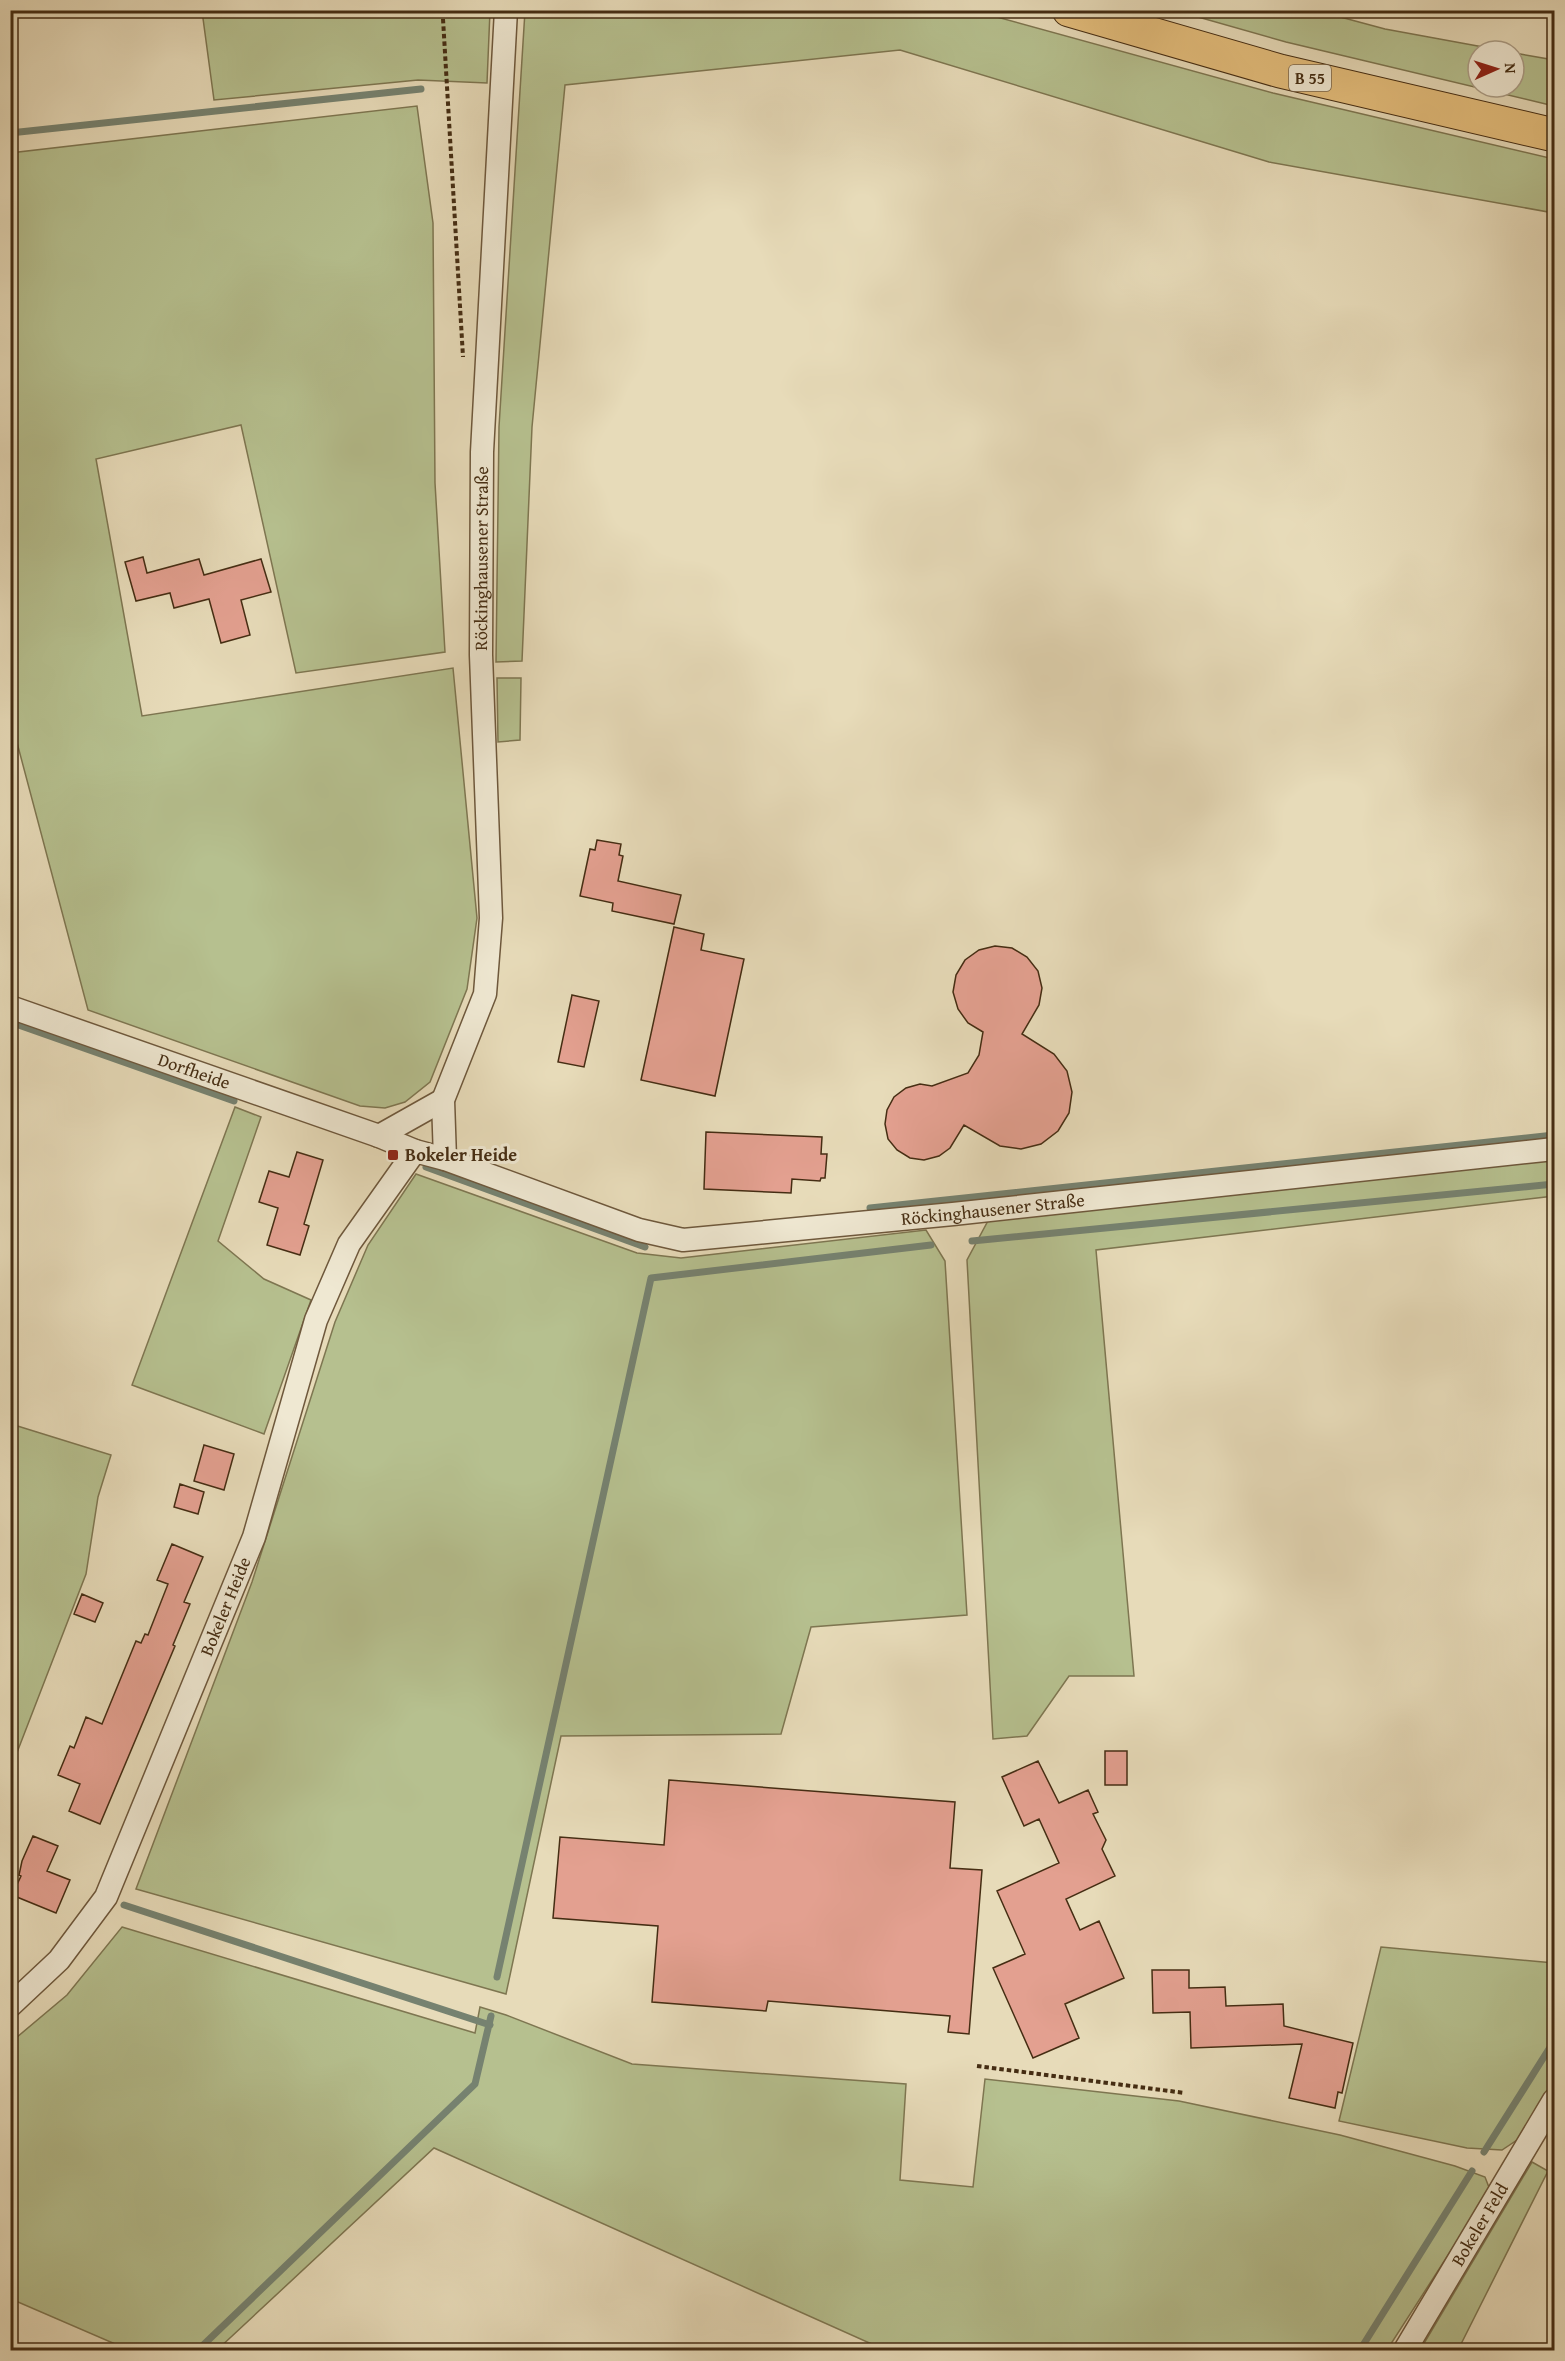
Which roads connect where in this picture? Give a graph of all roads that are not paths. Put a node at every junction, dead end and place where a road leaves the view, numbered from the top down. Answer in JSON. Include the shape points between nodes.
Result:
{"nodes":[{"id":1,"x":506,"y":10,"type":"edge"},
{"id":2,"x":1069,"y":10,"type":"edge"},
{"id":3,"x":1554,"y":135,"type":"edge"},
{"id":4,"x":10,"y":1007,"type":"edge"},
{"id":5,"x":443,"y":1100,"type":"junction"},
{"id":6,"x":379,"y":1136,"type":"junction"},
{"id":7,"x":1554,"y":1149,"type":"edge"},
{"id":8,"x":415,"y":1151,"type":"junction"},
{"id":9,"x":445,"y":1159,"type":"junction"},
{"id":10,"x":10,"y":2006,"type":"edge"},
{"id":11,"x":1554,"y":2100,"type":"edge"},
{"id":12,"x":1405,"y":2350,"type":"edge"}],
"edges":[{"from":1,"to":5,"type":"street","name":"Röckinghausener Straße","via":[[483,453],[481,655],[491,918],[485,994]]},
{"from":2,"to":3,"type":"main road","number":"B 55","via":[[1280,71]]},
{"from":4,"to":6,"type":"street","name":"Dorfheide"},
{"from":5,"to":6,"type":"street"},
{"from":5,"to":9,"type":"street","name":"Röckinghausener Straße"},
{"from":6,"to":8,"type":"street","name":"Röckinghausener Straße"},
{"from":7,"to":9,"type":"street","name":"Röckinghausener Straße","via":[[683,1240],[639,1230]]},
{"from":8,"to":9,"type":"street","name":"Röckinghausener Straße"},
{"from":8,"to":10,"type":"street","name":"Bokeler Heide","via":[[349,1244],[316,1320],[254,1537],[106,1897],[59,1960]]},
{"from":11,"to":12,"type":"street","name":"Bokeler Feld"}]}
